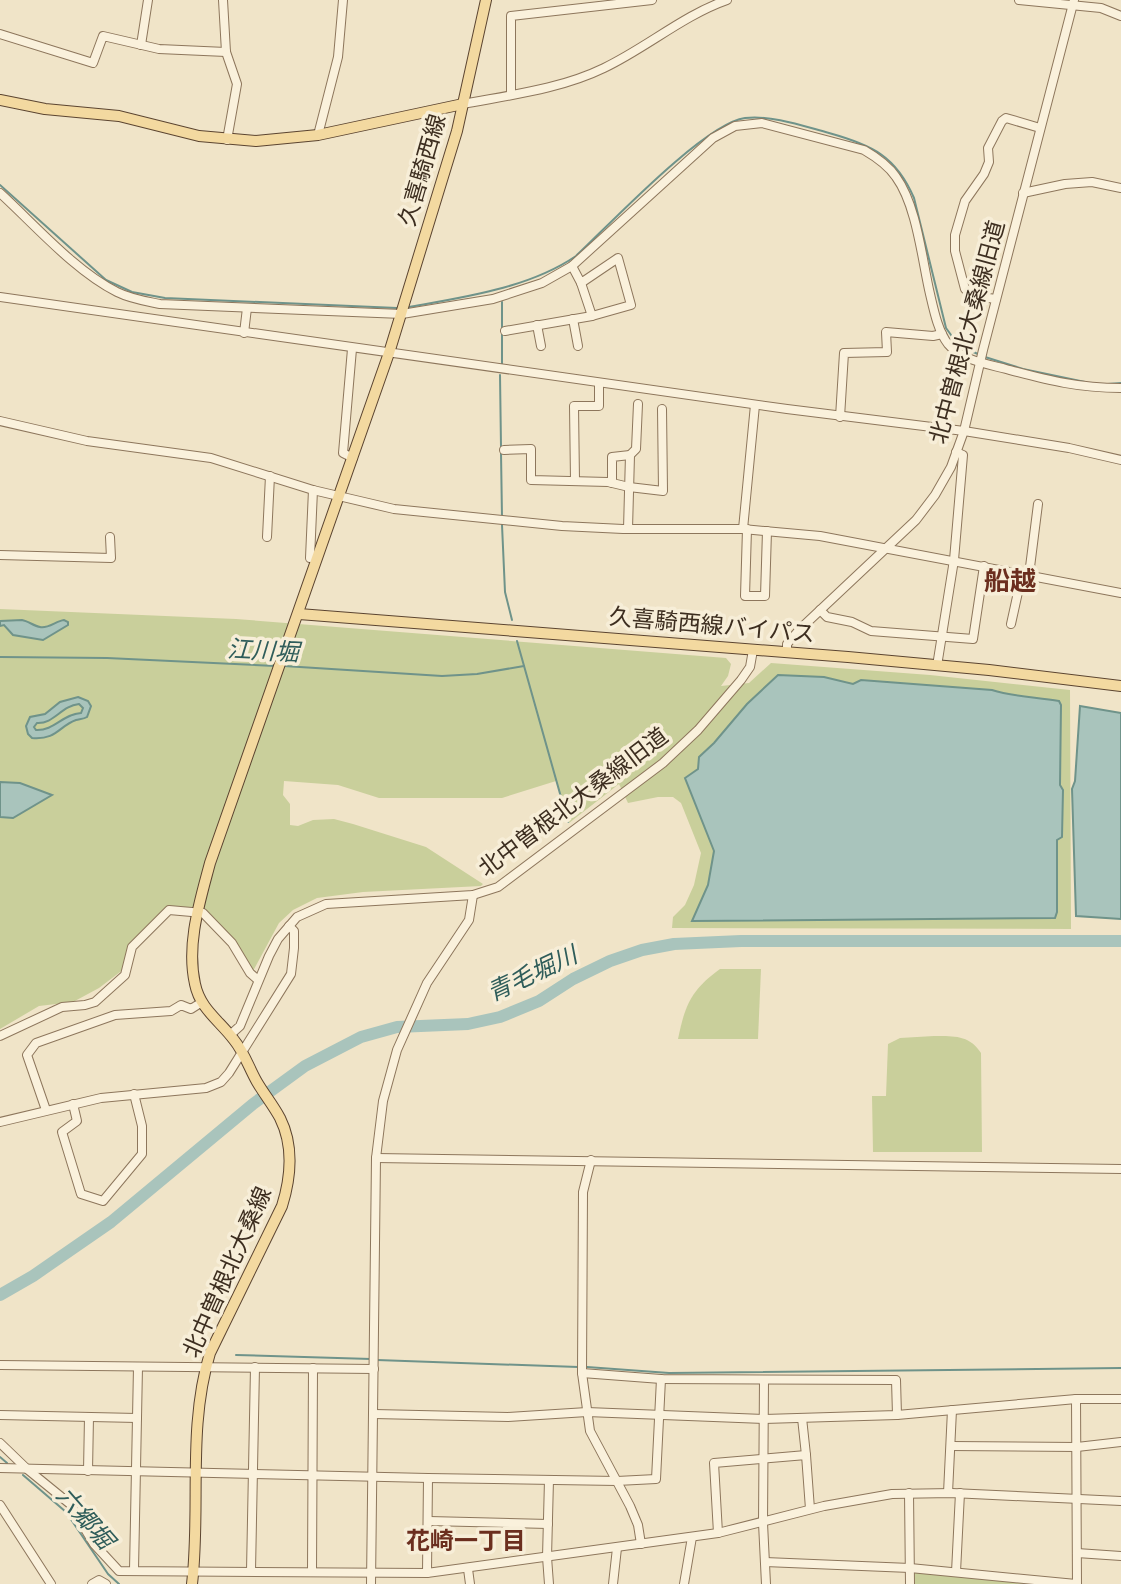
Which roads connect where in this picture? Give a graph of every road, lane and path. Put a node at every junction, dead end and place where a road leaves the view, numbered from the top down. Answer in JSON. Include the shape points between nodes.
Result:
{"nodes":[{"id":1,"x":148,"y":0,"type":"edge"},
{"id":2,"x":223,"y":0,"type":"edge"},
{"id":3,"x":343,"y":0,"type":"edge"},
{"id":4,"x":486,"y":0,"type":"edge"},
{"id":5,"x":652,"y":0,"type":"edge"},
{"id":6,"x":727,"y":0,"type":"edge"},
{"id":7,"x":1019,"y":0,"type":"edge"},
{"id":8,"x":1074,"y":2,"type":"edge"},
{"id":9,"x":1121,"y":16,"type":"edge"},
{"id":10,"x":0,"y":34,"type":"edge"},
{"id":11,"x":141,"y":45,"type":"junction"},
{"id":12,"x":226,"y":52,"type":"junction"},
{"id":13,"x":512,"y":94,"type":"junction"},
{"id":14,"x":0,"y":100,"type":"edge"},
{"id":15,"x":463,"y":104,"type":"junction"},
{"id":16,"x":1040,"y":128,"type":"junction"},
{"id":17,"x":318,"y":135,"type":"junction"},
{"id":18,"x":227,"y":140,"type":"junction"},
{"id":19,"x":1121,"y":188,"type":"edge"},
{"id":20,"x":0,"y":193,"type":"edge"},
{"id":21,"x":1023,"y":193,"type":"junction"},
{"id":22,"x":572,"y":266,"type":"junction"},
{"id":23,"x":581,"y":283,"type":"junction"},
{"id":24,"x":0,"y":297,"type":"edge"},
{"id":25,"x":996,"y":299,"type":"junction"},
{"id":26,"x":247,"y":308,"type":"junction"},
{"id":27,"x":403,"y":308,"type":"junction"},
{"id":28,"x":592,"y":316,"type":"junction"},
{"id":29,"x":573,"y":319,"type":"junction"},
{"id":30,"x":537,"y":325,"type":"junction"},
{"id":31,"x":505,"y":331,"type":"dead end"},
{"id":32,"x":244,"y":333,"type":"junction"},
{"id":33,"x":942,"y":334,"type":"junction"},
{"id":34,"x":541,"y":346,"type":"dead end"},
{"id":35,"x":578,"y":346,"type":"dead end"},
{"id":36,"x":352,"y":349,"type":"junction"},
{"id":37,"x":389,"y":353,"type":"junction"},
{"id":38,"x":980,"y":362,"type":"junction"},
{"id":39,"x":599,"y":383,"type":"junction"},
{"id":40,"x":1121,"y":388,"type":"edge"},
{"id":41,"x":638,"y":404,"type":"dead end"},
{"id":42,"x":755,"y":405,"type":"junction"},
{"id":43,"x":662,"y":409,"type":"dead end"},
{"id":44,"x":840,"y":417,"type":"junction"},
{"id":45,"x":0,"y":421,"type":"edge"},
{"id":46,"x":964,"y":431,"type":"junction"},
{"id":47,"x":504,"y":450,"type":"dead end"},
{"id":48,"x":956,"y":452,"type":"junction"},
{"id":49,"x":629,"y":455,"type":"junction"},
{"id":50,"x":353,"y":458,"type":"junction"},
{"id":51,"x":1121,"y":460,"type":"edge"},
{"id":52,"x":270,"y":476,"type":"junction"},
{"id":53,"x":575,"y":481,"type":"junction"},
{"id":54,"x":612,"y":483,"type":"junction"},
{"id":55,"x":629,"y":487,"type":"junction"},
{"id":56,"x":313,"y":490,"type":"junction"},
{"id":57,"x":340,"y":496,"type":"junction"},
{"id":58,"x":1038,"y":504,"type":"dead end"},
{"id":59,"x":628,"y":528,"type":"junction"},
{"id":60,"x":745,"y":529,"type":"junction"},
{"id":61,"x":767,"y":531,"type":"junction"},
{"id":62,"x":110,"y":537,"type":"dead end"},
{"id":63,"x":267,"y":537,"type":"dead end"},
{"id":64,"x":888,"y":547,"type":"junction"},
{"id":65,"x":0,"y":555,"type":"edge"},
{"id":66,"x":310,"y":558,"type":"dead end"},
{"id":67,"x":954,"y":560,"type":"junction"},
{"id":68,"x":984,"y":566,"type":"junction"},
{"id":69,"x":1026,"y":574,"type":"junction"},
{"id":70,"x":1121,"y":593,"type":"edge"},
{"id":71,"x":820,"y":610,"type":"junction"},
{"id":72,"x":299,"y":614,"type":"junction"},
{"id":73,"x":1011,"y":624,"type":"dead end"},
{"id":74,"x":942,"y":638,"type":"junction"},
{"id":75,"x":753,"y":650,"type":"junction"},
{"id":76,"x":787,"y":653,"type":"junction"},
{"id":77,"x":937,"y":666,"type":"junction"},
{"id":78,"x":1121,"y":687,"type":"edge"},
{"id":79,"x":473,"y":895,"type":"junction"},
{"id":80,"x":198,"y":911,"type":"junction"},
{"id":81,"x":289,"y":926,"type":"junction"},
{"id":82,"x":258,"y":980,"type":"junction"},
{"id":83,"x":202,"y":1002,"type":"junction"},
{"id":84,"x":230,"y":1035,"type":"junction"},
{"id":85,"x":0,"y":1036,"type":"edge"},
{"id":86,"x":241,"y":1050,"type":"junction"},
{"id":87,"x":134,"y":1094,"type":"junction"},
{"id":88,"x":73,"y":1104,"type":"junction"},
{"id":89,"x":46,"y":1110,"type":"junction"},
{"id":90,"x":0,"y":1122,"type":"edge"},
{"id":91,"x":376,"y":1158,"type":"junction"},
{"id":92,"x":591,"y":1160,"type":"junction"},
{"id":93,"x":1121,"y":1169,"type":"edge"},
{"id":94,"x":0,"y":1365,"type":"edge"},
{"id":95,"x":206,"y":1366,"type":"junction"},
{"id":96,"x":138,"y":1367,"type":"junction"},
{"id":97,"x":255,"y":1367,"type":"junction"},
{"id":98,"x":313,"y":1368,"type":"junction"},
{"id":99,"x":374,"y":1369,"type":"junction"},
{"id":100,"x":582,"y":1373,"type":"junction"},
{"id":101,"x":661,"y":1379,"type":"junction"},
{"id":102,"x":764,"y":1380,"type":"junction"},
{"id":103,"x":1076,"y":1399,"type":"junction"},
{"id":104,"x":1121,"y":1399,"type":"edge"},
{"id":105,"x":952,"y":1410,"type":"junction"},
{"id":106,"x":587,"y":1412,"type":"junction"},
{"id":107,"x":374,"y":1414,"type":"junction"},
{"id":108,"x":658,"y":1414,"type":"junction"},
{"id":109,"x":0,"y":1415,"type":"edge"},
{"id":110,"x":897,"y":1415,"type":"junction"},
{"id":111,"x":89,"y":1417,"type":"junction"},
{"id":112,"x":136,"y":1418,"type":"junction"},
{"id":113,"x":802,"y":1418,"type":"junction"},
{"id":114,"x":764,"y":1419,"type":"junction"},
{"id":115,"x":1121,"y":1442,"type":"edge"},
{"id":116,"x":0,"y":1443,"type":"edge"},
{"id":117,"x":951,"y":1446,"type":"junction"},
{"id":118,"x":1077,"y":1447,"type":"junction"},
{"id":119,"x":806,"y":1455,"type":"junction"},
{"id":120,"x":764,"y":1458,"type":"junction"},
{"id":121,"x":0,"y":1468,"type":"edge"},
{"id":122,"x":27,"y":1469,"type":"junction"},
{"id":123,"x":88,"y":1471,"type":"junction"},
{"id":124,"x":136,"y":1471,"type":"junction"},
{"id":125,"x":196,"y":1473,"type":"junction"},
{"id":126,"x":253,"y":1474,"type":"junction"},
{"id":127,"x":314,"y":1476,"type":"junction"},
{"id":128,"x":373,"y":1477,"type":"junction"},
{"id":129,"x":428,"y":1478,"type":"junction"},
{"id":130,"x":549,"y":1480,"type":"junction"},
{"id":131,"x":617,"y":1481,"type":"junction"},
{"id":132,"x":909,"y":1493,"type":"junction"},
{"id":133,"x":948,"y":1493,"type":"junction"},
{"id":134,"x":960,"y":1493,"type":"junction"},
{"id":135,"x":1077,"y":1499,"type":"junction"},
{"id":136,"x":1121,"y":1501,"type":"edge"},
{"id":137,"x":0,"y":1505,"type":"edge"},
{"id":138,"x":810,"y":1509,"type":"junction"},
{"id":139,"x":429,"y":1521,"type":"junction"},
{"id":140,"x":763,"y":1523,"type":"junction"},
{"id":141,"x":548,"y":1524,"type":"junction"},
{"id":142,"x":718,"y":1534,"type":"junction"},
{"id":143,"x":692,"y":1537,"type":"junction"},
{"id":144,"x":641,"y":1544,"type":"junction"},
{"id":145,"x":617,"y":1548,"type":"junction"},
{"id":146,"x":1077,"y":1553,"type":"junction"},
{"id":147,"x":1121,"y":1556,"type":"edge"},
{"id":148,"x":547,"y":1557,"type":"junction"},
{"id":149,"x":765,"y":1562,"type":"junction"},
{"id":150,"x":910,"y":1568,"type":"junction"},
{"id":151,"x":468,"y":1569,"type":"junction"},
{"id":152,"x":134,"y":1570,"type":"junction"},
{"id":153,"x":194,"y":1571,"type":"junction"},
{"id":154,"x":251,"y":1571,"type":"junction"},
{"id":155,"x":312,"y":1572,"type":"junction"},
{"id":156,"x":956,"y":1572,"type":"junction"},
{"id":157,"x":371,"y":1573,"type":"junction"},
{"id":158,"x":428,"y":1573,"type":"junction"},
{"id":159,"x":413,"y":1574,"type":"junction"},
{"id":160,"x":51,"y":1584,"type":"edge"},
{"id":161,"x":192,"y":1584,"type":"edge"},
{"id":162,"x":372,"y":1584,"type":"edge"},
{"id":163,"x":413,"y":1584,"type":"edge"},
{"id":164,"x":470,"y":1584,"type":"edge"},
{"id":165,"x":549,"y":1584,"type":"edge"},
{"id":166,"x":613,"y":1584,"type":"edge"},
{"id":167,"x":684,"y":1584,"type":"edge"},
{"id":168,"x":766,"y":1584,"type":"edge"},
{"id":169,"x":910,"y":1584,"type":"edge"},
{"id":170,"x":1076,"y":1584,"type":"edge"}],
"edges":[{"from":1,"to":11,"type":"street"},
{"from":2,"to":12,"type":"street"},
{"from":3,"to":17,"type":"street","via":[[338,57]]},
{"from":4,"to":15,"type":"main road"},
{"from":5,"to":13,"type":"street","via":[[511,16]]},
{"from":6,"to":13,"type":"street","via":[[601,70]]},
{"from":7,"to":8,"type":"street"},
{"from":8,"to":9,"type":"street"},
{"from":8,"to":16,"type":"street","name":"北中曽根北大桑線旧道"},
{"from":10,"to":11,"type":"street","via":[[93,63],[103,36]]},
{"from":11,"to":12,"type":"street"},
{"from":12,"to":18,"type":"street","via":[[237,84]]},
{"from":13,"to":15,"type":"street"},
{"from":14,"to":18,"type":"main road","name":"久喜騎西線","via":[[119,116]]},
{"from":15,"to":17,"type":"main road","name":"久喜騎西線"},
{"from":15,"to":27,"type":"main road","name":"久喜騎西線"},
{"from":16,"to":21,"type":"street","name":"北中曽根北大桑線旧道"},
{"from":16,"to":25,"type":"street","via":[[1006,118],[1002,121],[988,148],[989,162],[965,201],[955,234],[954,251],[965,289],[973,296]]},
{"from":17,"to":18,"type":"main road","name":"久喜騎西線"},
{"from":19,"to":21,"type":"street","via":[[1092,182]]},
{"from":20,"to":26,"type":"street","via":[[90,274],[117,292],[160,304]]},
{"from":21,"to":25,"type":"street","name":"北中曽根北大桑線旧道"},
{"from":22,"to":23,"type":"street"},
{"from":22,"to":27,"type":"street","via":[[542,283],[493,299]]},
{"from":22,"to":33,"type":"street","via":[[713,138],[734,126],[762,123],[864,150],[888,167],[904,190]]},
{"from":23,"to":28,"type":"street"},
{"from":23,"to":28,"type":"street","via":[[618,258],[631,305]]},
{"from":24,"to":32,"type":"street"},
{"from":25,"to":38,"type":"street","name":"北中曽根北大桑線旧道"},
{"from":26,"to":27,"type":"street"},
{"from":26,"to":32,"type":"street"},
{"from":27,"to":37,"type":"main road","name":"久喜騎西線"},
{"from":28,"to":29,"type":"street"},
{"from":29,"to":30,"type":"street"},
{"from":29,"to":35,"type":"street"},
{"from":30,"to":31,"type":"street"},
{"from":30,"to":34,"type":"street"},
{"from":32,"to":36,"type":"street"},
{"from":33,"to":38,"type":"street","via":[[950,347]]},
{"from":33,"to":44,"type":"street","via":[[886,332],[887,352],[844,354]]},
{"from":36,"to":37,"type":"street"},
{"from":36,"to":50,"type":"street","via":[[343,453]]},
{"from":37,"to":39,"type":"street"},
{"from":37,"to":50,"type":"main road","name":"久喜騎西線"},
{"from":38,"to":40,"type":"street","via":[[1052,382]]},
{"from":38,"to":46,"type":"street","name":"北中曽根北大桑線旧道"},
{"from":39,"to":42,"type":"street"},
{"from":39,"to":53,"type":"street","via":[[599,405],[574,406]]},
{"from":41,"to":49,"type":"street","via":[[636,449]]},
{"from":42,"to":44,"type":"street"},
{"from":42,"to":60,"type":"street"},
{"from":43,"to":55,"type":"street","via":[[663,491]]},
{"from":44,"to":46,"type":"street"},
{"from":45,"to":52,"type":"street","via":[[87,441],[197,455]]},
{"from":46,"to":48,"type":"street","name":"北中曽根北大桑線旧道"},
{"from":46,"to":51,"type":"street"},
{"from":47,"to":53,"type":"street","via":[[531,449],[531,480]]},
{"from":48,"to":64,"type":"street","name":"北中曽根北大桑線旧道","via":[[935,495]]},
{"from":48,"to":67,"type":"street","via":[[963,456]]},
{"from":49,"to":54,"type":"street","via":[[611,457]]},
{"from":49,"to":55,"type":"street"},
{"from":50,"to":57,"type":"main road","name":"久喜騎西線"},
{"from":52,"to":56,"type":"street"},
{"from":52,"to":63,"type":"street"},
{"from":53,"to":54,"type":"street"},
{"from":54,"to":55,"type":"street"},
{"from":55,"to":59,"type":"street"},
{"from":56,"to":57,"type":"street"},
{"from":56,"to":66,"type":"street"},
{"from":57,"to":59,"type":"street","via":[[442,516]]},
{"from":57,"to":72,"type":"main road","name":"久喜騎西線"},
{"from":58,"to":69,"type":"street"},
{"from":59,"to":60,"type":"street"},
{"from":60,"to":61,"type":"street"},
{"from":60,"to":61,"type":"street","via":[[745,596],[765,596]]},
{"from":61,"to":64,"type":"street"},
{"from":62,"to":65,"type":"street","via":[[111,558]]},
{"from":64,"to":67,"type":"street"},
{"from":64,"to":71,"type":"street","name":"北中曽根北大桑線旧道"},
{"from":67,"to":68,"type":"street"},
{"from":67,"to":74,"type":"street"},
{"from":68,"to":69,"type":"street"},
{"from":68,"to":74,"type":"street","via":[[973,639]]},
{"from":69,"to":70,"type":"street"},
{"from":69,"to":73,"type":"street"},
{"from":71,"to":74,"type":"street","via":[[827,617],[871,631]]},
{"from":71,"to":76,"type":"street","name":"北中曽根北大桑線旧道","via":[[792,637]]},
{"from":72,"to":75,"type":"main road","name":"久喜騎西線バイパス"},
{"from":72,"to":80,"type":"main road","name":"北中曽根北大桑線","via":[[210,863]]},
{"from":74,"to":77,"type":"street"},
{"from":75,"to":76,"type":"main road","name":"久喜騎西線バイパス"},
{"from":75,"to":79,"type":"street","name":"北中曽根北大桑線旧道","via":[[750,667],[741,680],[663,763],[498,887]]},
{"from":76,"to":77,"type":"main road","name":"久喜騎西線バイパス"},
{"from":77,"to":78,"type":"main road","name":"久喜騎西線バイパス"},
{"from":79,"to":81,"type":"street","name":"北中曽根北大桑線旧道","via":[[326,904],[297,917]]},
{"from":79,"to":91,"type":"street","via":[[469,920],[438,963],[397,1050],[383,1101]]},
{"from":80,"to":82,"type":"street","via":[[232,943]]},
{"from":80,"to":83,"type":"main road","name":"北中曽根北大桑線","via":[[193,969]]},
{"from":80,"to":85,"type":"street","via":[[169,910],[131,947],[125,975],[95,1002],[62,1007]]},
{"from":81,"to":82,"type":"street","name":"北中曽根北大桑線旧道"},
{"from":81,"to":86,"type":"street","via":[[294,931],[295,948],[291,974]]},
{"from":82,"to":84,"type":"street","name":"北中曽根北大桑線旧道","via":[[240,1026]]},
{"from":83,"to":84,"type":"main road","name":"北中曽根北大桑線"},
{"from":83,"to":89,"type":"street","via":[[191,1009],[181,1005],[171,1011],[115,1015],[36,1043],[27,1055]]},
{"from":84,"to":86,"type":"main road","name":"北中曽根北大桑線"},
{"from":86,"to":87,"type":"street","via":[[225,1078],[211,1087]]},
{"from":86,"to":95,"type":"main road","name":"北中曽根北大桑線","via":[[283,1124],[289,1184]]},
{"from":87,"to":88,"type":"street"},
{"from":87,"to":88,"type":"street","via":[[142,1126],[142,1154],[103,1201],[81,1194],[62,1132],[77,1121]]},
{"from":88,"to":89,"type":"street"},
{"from":89,"to":90,"type":"street"},
{"from":91,"to":92,"type":"street"},
{"from":91,"to":99,"type":"street"},
{"from":92,"to":93,"type":"street"},
{"from":92,"to":100,"type":"street","via":[[583,1192]]},
{"from":94,"to":96,"type":"street"},
{"from":95,"to":96,"type":"street"},
{"from":95,"to":97,"type":"street"},
{"from":95,"to":125,"type":"main road","name":"北中曽根北大桑線","via":[[197,1411]]},
{"from":96,"to":112,"type":"street"},
{"from":97,"to":98,"type":"street"},
{"from":97,"to":126,"type":"street"},
{"from":98,"to":99,"type":"street"},
{"from":98,"to":127,"type":"street"},
{"from":99,"to":107,"type":"street"},
{"from":100,"to":101,"type":"street"},
{"from":100,"to":106,"type":"street"},
{"from":101,"to":102,"type":"street"},
{"from":101,"to":108,"type":"street"},
{"from":102,"to":110,"type":"street","via":[[896,1380]]},
{"from":102,"to":114,"type":"street"},
{"from":103,"to":104,"type":"street"},
{"from":103,"to":105,"type":"street"},
{"from":103,"to":118,"type":"street"},
{"from":105,"to":110,"type":"street"},
{"from":105,"to":117,"type":"street"},
{"from":106,"to":107,"type":"street","via":[[508,1417]]},
{"from":106,"to":108,"type":"street"},
{"from":106,"to":131,"type":"street","via":[[590,1431]]},
{"from":107,"to":128,"type":"street"},
{"from":108,"to":114,"type":"street"},
{"from":108,"to":131,"type":"street","via":[[656,1479]]},
{"from":109,"to":111,"type":"street"},
{"from":110,"to":113,"type":"street"},
{"from":111,"to":112,"type":"street"},
{"from":111,"to":123,"type":"street"},
{"from":112,"to":124,"type":"street"},
{"from":113,"to":114,"type":"street"},
{"from":113,"to":119,"type":"street"},
{"from":114,"to":120,"type":"street"},
{"from":115,"to":118,"type":"street"},
{"from":116,"to":122,"type":"street"},
{"from":117,"to":118,"type":"street"},
{"from":117,"to":133,"type":"street"},
{"from":118,"to":135,"type":"street"},
{"from":119,"to":120,"type":"street"},
{"from":119,"to":138,"type":"street"},
{"from":120,"to":140,"type":"street"},
{"from":120,"to":142,"type":"street","via":[[714,1463]]},
{"from":121,"to":122,"type":"street"},
{"from":122,"to":123,"type":"street"},
{"from":122,"to":152,"type":"street","via":[[70,1504],[115,1569]]},
{"from":123,"to":124,"type":"street"},
{"from":124,"to":125,"type":"street"},
{"from":124,"to":152,"type":"street"},
{"from":125,"to":126,"type":"street"},
{"from":125,"to":153,"type":"main road","name":"北中曽根北大桑線"},
{"from":126,"to":127,"type":"street"},
{"from":126,"to":154,"type":"street"},
{"from":127,"to":128,"type":"street"},
{"from":127,"to":155,"type":"street"},
{"from":128,"to":129,"type":"street"},
{"from":128,"to":157,"type":"street"},
{"from":129,"to":130,"type":"street"},
{"from":129,"to":139,"type":"street"},
{"from":130,"to":131,"type":"street"},
{"from":130,"to":141,"type":"street"},
{"from":131,"to":144,"type":"street","via":[[638,1525]]},
{"from":132,"to":133,"type":"street"},
{"from":132,"to":138,"type":"street"},
{"from":132,"to":150,"type":"street"},
{"from":133,"to":134,"type":"street"},
{"from":134,"to":135,"type":"street"},
{"from":134,"to":156,"type":"street"},
{"from":135,"to":136,"type":"street"},
{"from":135,"to":146,"type":"street"},
{"from":137,"to":160,"type":"street"},
{"from":138,"to":140,"type":"street"},
{"from":139,"to":141,"type":"street"},
{"from":139,"to":158,"type":"street"},
{"from":140,"to":142,"type":"street"},
{"from":140,"to":149,"type":"street"},
{"from":141,"to":148,"type":"street"},
{"from":142,"to":143,"type":"street"},
{"from":143,"to":144,"type":"street"},
{"from":143,"to":167,"type":"street"},
{"from":144,"to":145,"type":"street"},
{"from":145,"to":148,"type":"street"},
{"from":145,"to":166,"type":"street"},
{"from":146,"to":147,"type":"street"},
{"from":146,"to":170,"type":"street"},
{"from":148,"to":151,"type":"street"},
{"from":148,"to":165,"type":"street"},
{"from":149,"to":150,"type":"street"},
{"from":149,"to":168,"type":"street"},
{"from":150,"to":156,"type":"street"},
{"from":150,"to":169,"type":"street"},
{"from":151,"to":158,"type":"street"},
{"from":151,"to":164,"type":"street"},
{"from":152,"to":153,"type":"street"},
{"from":153,"to":154,"type":"street"},
{"from":153,"to":161,"type":"main road","name":"北中曽根北大桑線"},
{"from":154,"to":155,"type":"street"},
{"from":155,"to":157,"type":"street"},
{"from":156,"to":170,"type":"street"},
{"from":157,"to":159,"type":"street"},
{"from":157,"to":162,"type":"street"},
{"from":158,"to":159,"type":"street"},
{"from":159,"to":163,"type":"street"}]}
